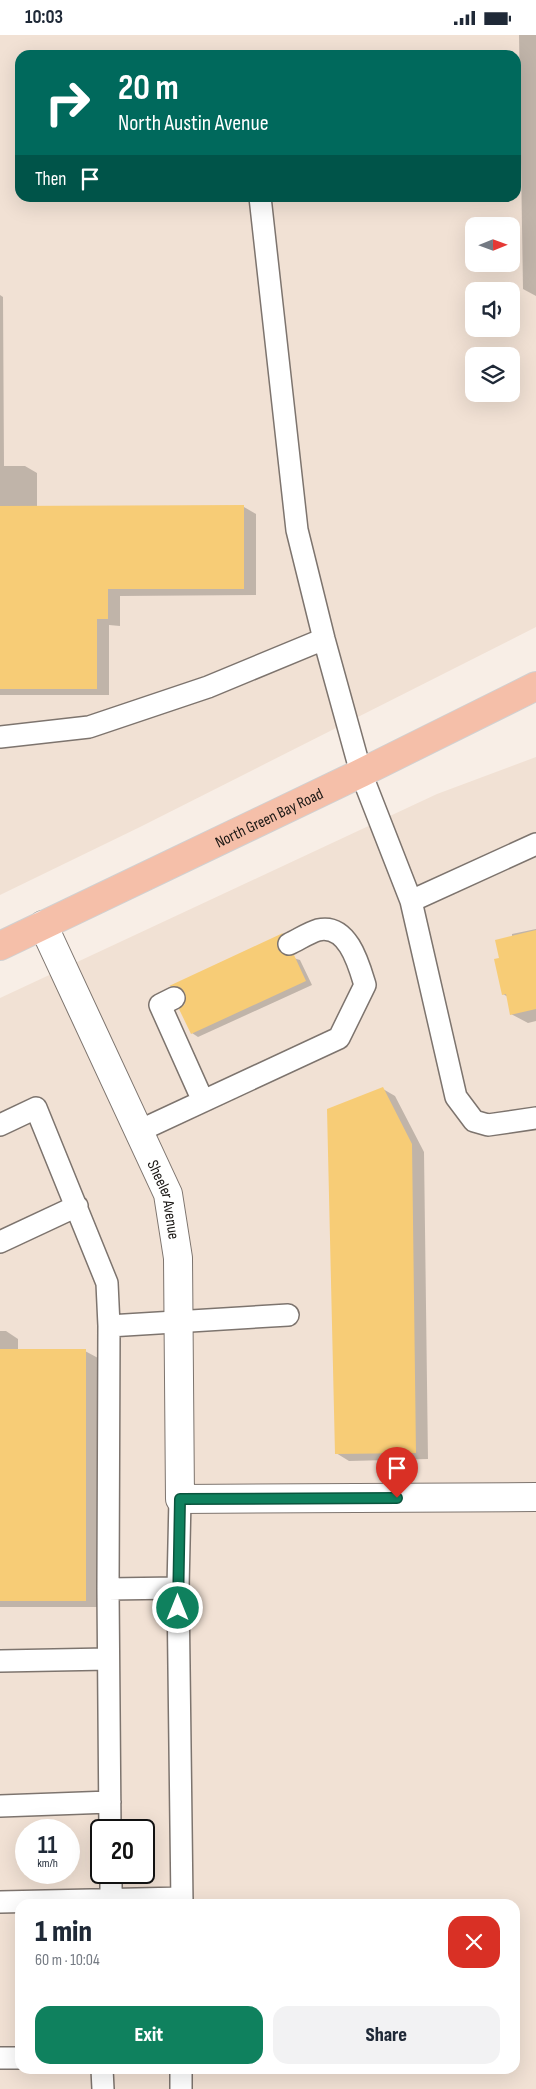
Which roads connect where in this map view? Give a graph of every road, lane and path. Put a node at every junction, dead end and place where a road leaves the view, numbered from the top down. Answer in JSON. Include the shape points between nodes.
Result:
{"nodes":[{"id":1,"x":261,"y":202,"type":"edge"},
{"id":2,"x":324,"y":639,"type":"junction"},
{"id":3,"x":536,"y":686,"type":"edge"},
{"id":4,"x":0,"y":737,"type":"edge"},
{"id":5,"x":361,"y":773,"type":"junction"},
{"id":6,"x":536,"y":844,"type":"edge"},
{"id":7,"x":411,"y":901,"type":"junction"},
{"id":8,"x":43,"y":925,"type":"junction"},
{"id":9,"x":289,"y":944,"type":"dead end"},
{"id":10,"x":0,"y":946,"type":"edge"},
{"id":11,"x":174,"y":998,"type":"dead end"},
{"id":12,"x":203,"y":1101,"type":"junction"},
{"id":13,"x":536,"y":1118,"type":"edge"},
{"id":14,"x":0,"y":1125,"type":"edge"},
{"id":15,"x":139,"y":1131,"type":"junction"},
{"id":16,"x":77,"y":1206,"type":"junction"},
{"id":17,"x":0,"y":1242,"type":"edge"},
{"id":18,"x":288,"y":1315,"type":"dead end"},
{"id":19,"x":180,"y":1322,"type":"junction"},
{"id":20,"x":109,"y":1326,"type":"junction"},
{"id":21,"x":536,"y":1497,"type":"edge"},
{"id":22,"x":180,"y":1499,"type":"junction"},
{"id":23,"x":108,"y":1589,"type":"junction"},
{"id":24,"x":178,"y":1589,"type":"junction"},
{"id":25,"x":108,"y":1659,"type":"junction"},
{"id":26,"x":0,"y":1661,"type":"edge"},
{"id":27,"x":110,"y":1802,"type":"junction"},
{"id":28,"x":0,"y":1806,"type":"edge"},
{"id":29,"x":110,"y":1819,"type":"edge"},
{"id":30,"x":110,"y":1884,"type":"edge"},
{"id":31,"x":111,"y":1899,"type":"edge"},
{"id":32,"x":182,"y":1899,"type":"edge"},
{"id":33,"x":0,"y":1902,"type":"edge"},
{"id":34,"x":15,"y":1902,"type":"edge"},
{"id":35,"x":0,"y":2058,"type":"edge"},
{"id":36,"x":15,"y":2058,"type":"edge"},
{"id":37,"x":102,"y":2074,"type":"edge"},
{"id":38,"x":181,"y":2074,"type":"edge"},
{"id":39,"x":103,"y":2089,"type":"edge"},
{"id":40,"x":181,"y":2089,"type":"edge"}],
"edges":[{"from":1,"to":2,"type":"lane","via":[[297,530]]},
{"from":2,"to":4,"type":"lane","via":[[208,687],[88,727]]},
{"from":2,"to":5,"type":"lane"},
{"from":3,"to":5,"type":"main road","name":"North Green Bay Road"},
{"from":5,"to":7,"type":"lane"},
{"from":5,"to":8,"type":"main road","name":"North Green Bay Road"},
{"from":6,"to":7,"type":"lane"},
{"from":7,"to":13,"type":"lane","via":[[456,1097],[474,1121],[488,1125]]},
{"from":8,"to":10,"type":"main road","name":"North Green Bay Road"},
{"from":8,"to":15,"type":"street","name":"Sheeler Avenue"},
{"from":9,"to":12,"type":"lane","via":[[318,930],[328,930],[341,936],[356,955],[365,985],[339,1038]]},
{"from":11,"to":12,"type":"lane","via":[[160,1005]]},
{"from":12,"to":15,"type":"lane"},
{"from":14,"to":16,"type":"lane","via":[[36,1108]]},
{"from":15,"to":19,"type":"street","name":"Sheeler Avenue","via":[[168,1194],[178,1258]]},
{"from":16,"to":17,"type":"lane"},
{"from":16,"to":20,"type":"lane","via":[[107,1283]]},
{"from":18,"to":19,"type":"lane"},
{"from":19,"to":20,"type":"lane"},
{"from":19,"to":22,"type":"street","name":"Sheeler Avenue"},
{"from":20,"to":23,"type":"lane"},
{"from":21,"to":22,"type":"street"},
{"from":22,"to":24,"type":"lane"},
{"from":23,"to":24,"type":"lane"},
{"from":23,"to":25,"type":"lane"},
{"from":24,"to":32,"type":"lane"},
{"from":25,"to":26,"type":"lane"},
{"from":25,"to":27,"type":"lane"},
{"from":27,"to":28,"type":"lane"},
{"from":27,"to":29,"type":"lane"},
{"from":30,"to":31,"type":"lane"},
{"from":33,"to":34,"type":"lane"},
{"from":35,"to":36,"type":"lane"},
{"from":37,"to":39,"type":"lane"},
{"from":38,"to":40,"type":"lane"}]}
